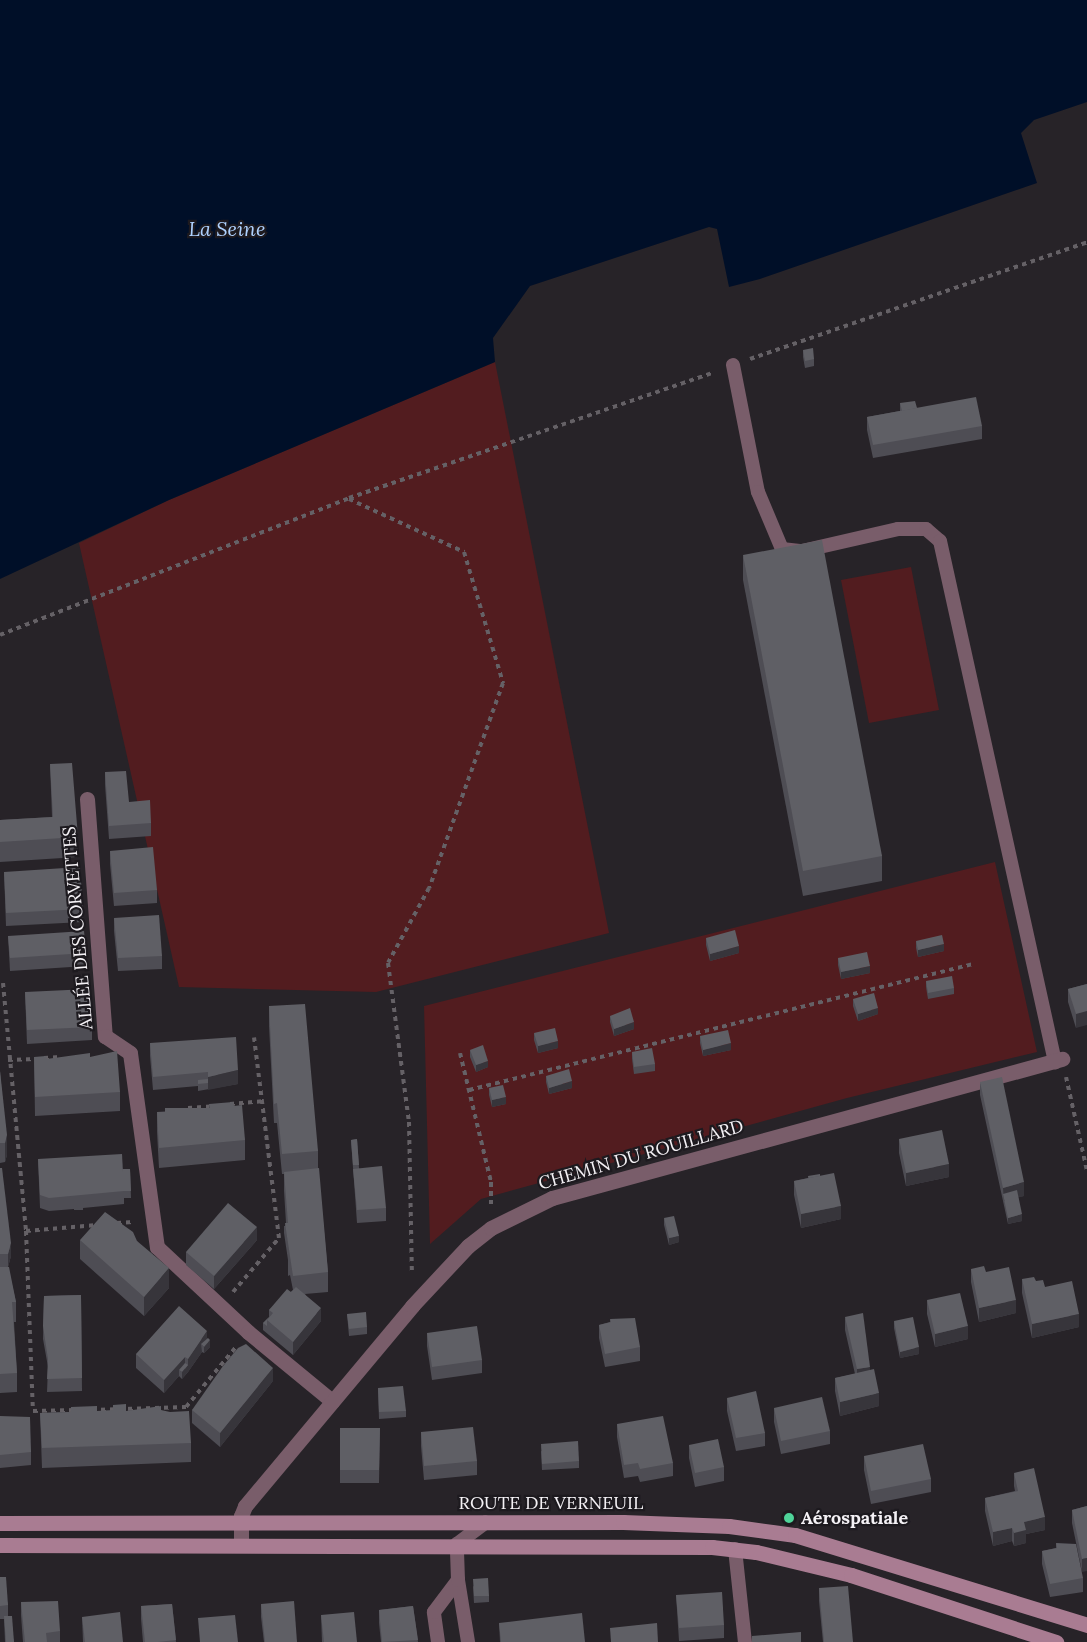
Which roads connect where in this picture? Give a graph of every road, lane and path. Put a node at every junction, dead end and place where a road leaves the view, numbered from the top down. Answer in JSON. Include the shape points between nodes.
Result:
{"nodes":[{"id":1,"x":1087,"y":242,"type":"edge"},
{"id":2,"x":733,"y":365,"type":"junction"},
{"id":3,"x":349,"y":498,"type":"junction"},
{"id":4,"x":0,"y":635,"type":"edge"},
{"id":5,"x":87,"y":799,"type":"dead end"},
{"id":6,"x":973,"y":964,"type":"dead end"},
{"id":7,"x":3,"y":983,"type":"dead end"},
{"id":8,"x":254,"y":1038,"type":"dead end"},
{"id":9,"x":460,"y":1053,"type":"dead end"},
{"id":10,"x":64,"y":1057,"type":"edge"},
{"id":11,"x":8,"y":1060,"type":"junction"},
{"id":12,"x":1059,"y":1060,"type":"junction"},
{"id":13,"x":469,"y":1089,"type":"junction"},
{"id":14,"x":262,"y":1101,"type":"junction"},
{"id":15,"x":183,"y":1109,"type":"edge"},
{"id":16,"x":1087,"y":1171,"type":"edge"},
{"id":17,"x":154,"y":1220,"type":"junction"},
{"id":18,"x":491,"y":1228,"type":"junction"},
{"id":19,"x":26,"y":1231,"type":"junction"},
{"id":20,"x":412,"y":1305,"type":"junction"},
{"id":21,"x":220,"y":1306,"type":"junction"},
{"id":22,"x":248,"y":1332,"type":"junction"},
{"id":23,"x":332,"y":1401,"type":"junction"},
{"id":24,"x":241,"y":1522,"type":"junction"},
{"id":25,"x":486,"y":1522,"type":"junction"},
{"id":26,"x":0,"y":1523,"type":"edge"},
{"id":27,"x":457,"y":1544,"type":"junction"},
{"id":28,"x":0,"y":1545,"type":"edge"},
{"id":29,"x":241,"y":1545,"type":"junction"},
{"id":30,"x":735,"y":1549,"type":"junction"},
{"id":31,"x":458,"y":1580,"type":"junction"},
{"id":32,"x":1087,"y":1625,"type":"edge"},
{"id":33,"x":438,"y":1642,"type":"edge"},
{"id":34,"x":468,"y":1642,"type":"edge"},
{"id":35,"x":745,"y":1642,"type":"edge"},
{"id":36,"x":1056,"y":1642,"type":"edge"}],
"edges":[{"from":1,"to":2,"type":"path"},
{"from":2,"to":3,"type":"path"},
{"from":2,"to":12,"type":"lane","via":[[758,492],[782,549],[802,551],[898,529],[926,529],[940,541]]},
{"from":3,"to":4,"type":"path"},
{"from":3,"to":20,"type":"path","via":[[464,552],[503,683],[429,888],[388,963],[409,1122]]},
{"from":5,"to":17,"type":"street","name":"ALLÉE DES CORVETTES","via":[[105,1035],[130,1053]]},
{"from":6,"to":13,"type":"path"},
{"from":7,"to":11,"type":"path"},
{"from":8,"to":14,"type":"path"},
{"from":9,"to":13,"type":"path"},
{"from":10,"to":11,"type":"path"},
{"from":11,"to":19,"type":"path"},
{"from":12,"to":16,"type":"path"},
{"from":12,"to":18,"type":"street","name":"CHEMIN DU ROUILLARD","via":[[552,1198]]},
{"from":13,"to":18,"type":"path","via":[[490,1182]]},
{"from":14,"to":15,"type":"path"},
{"from":14,"to":21,"type":"path","via":[[279,1238]]},
{"from":17,"to":19,"type":"path"},
{"from":17,"to":21,"type":"street","name":"ALLÉE DES CORVETTES","via":[[157,1247]]},
{"from":18,"to":20,"type":"street","name":"CHEMIN DU ROUILLARD","via":[[468,1246]]},
{"from":19,"to":22,"type":"path","via":[[33,1411],[186,1407]]},
{"from":20,"to":23,"type":"street","name":"CHEMIN DU ROUILLARD"},
{"from":21,"to":22,"type":"street","name":"ALLÉE DES CORVETTES"},
{"from":22,"to":23,"type":"street","name":"ALLÉE DES CORVETTES"},
{"from":23,"to":24,"type":"street","name":"CHEMIN DU ROUILLARD","via":[[245,1506]]},
{"from":24,"to":25,"type":"main road","name":"ROUTE DE VERNEUIL"},
{"from":24,"to":26,"type":"main road","name":"ROUTE DE VERNEUIL"},
{"from":24,"to":29,"type":"street","name":"CHEMIN DU ROUILLARD"},
{"from":25,"to":27,"type":"lane"},
{"from":25,"to":32,"type":"main road","name":"ROUTE DE VERNEUIL","via":[[690,1523],[786,1534]]},
{"from":27,"to":29,"type":"main road"},
{"from":27,"to":30,"type":"main road"},
{"from":27,"to":31,"type":"lane"},
{"from":28,"to":29,"type":"main road"},
{"from":30,"to":35,"type":"lane"},
{"from":30,"to":36,"type":"main road","via":[[851,1575]]},
{"from":31,"to":33,"type":"lane","via":[[434,1612]]},
{"from":31,"to":34,"type":"lane"}]}
